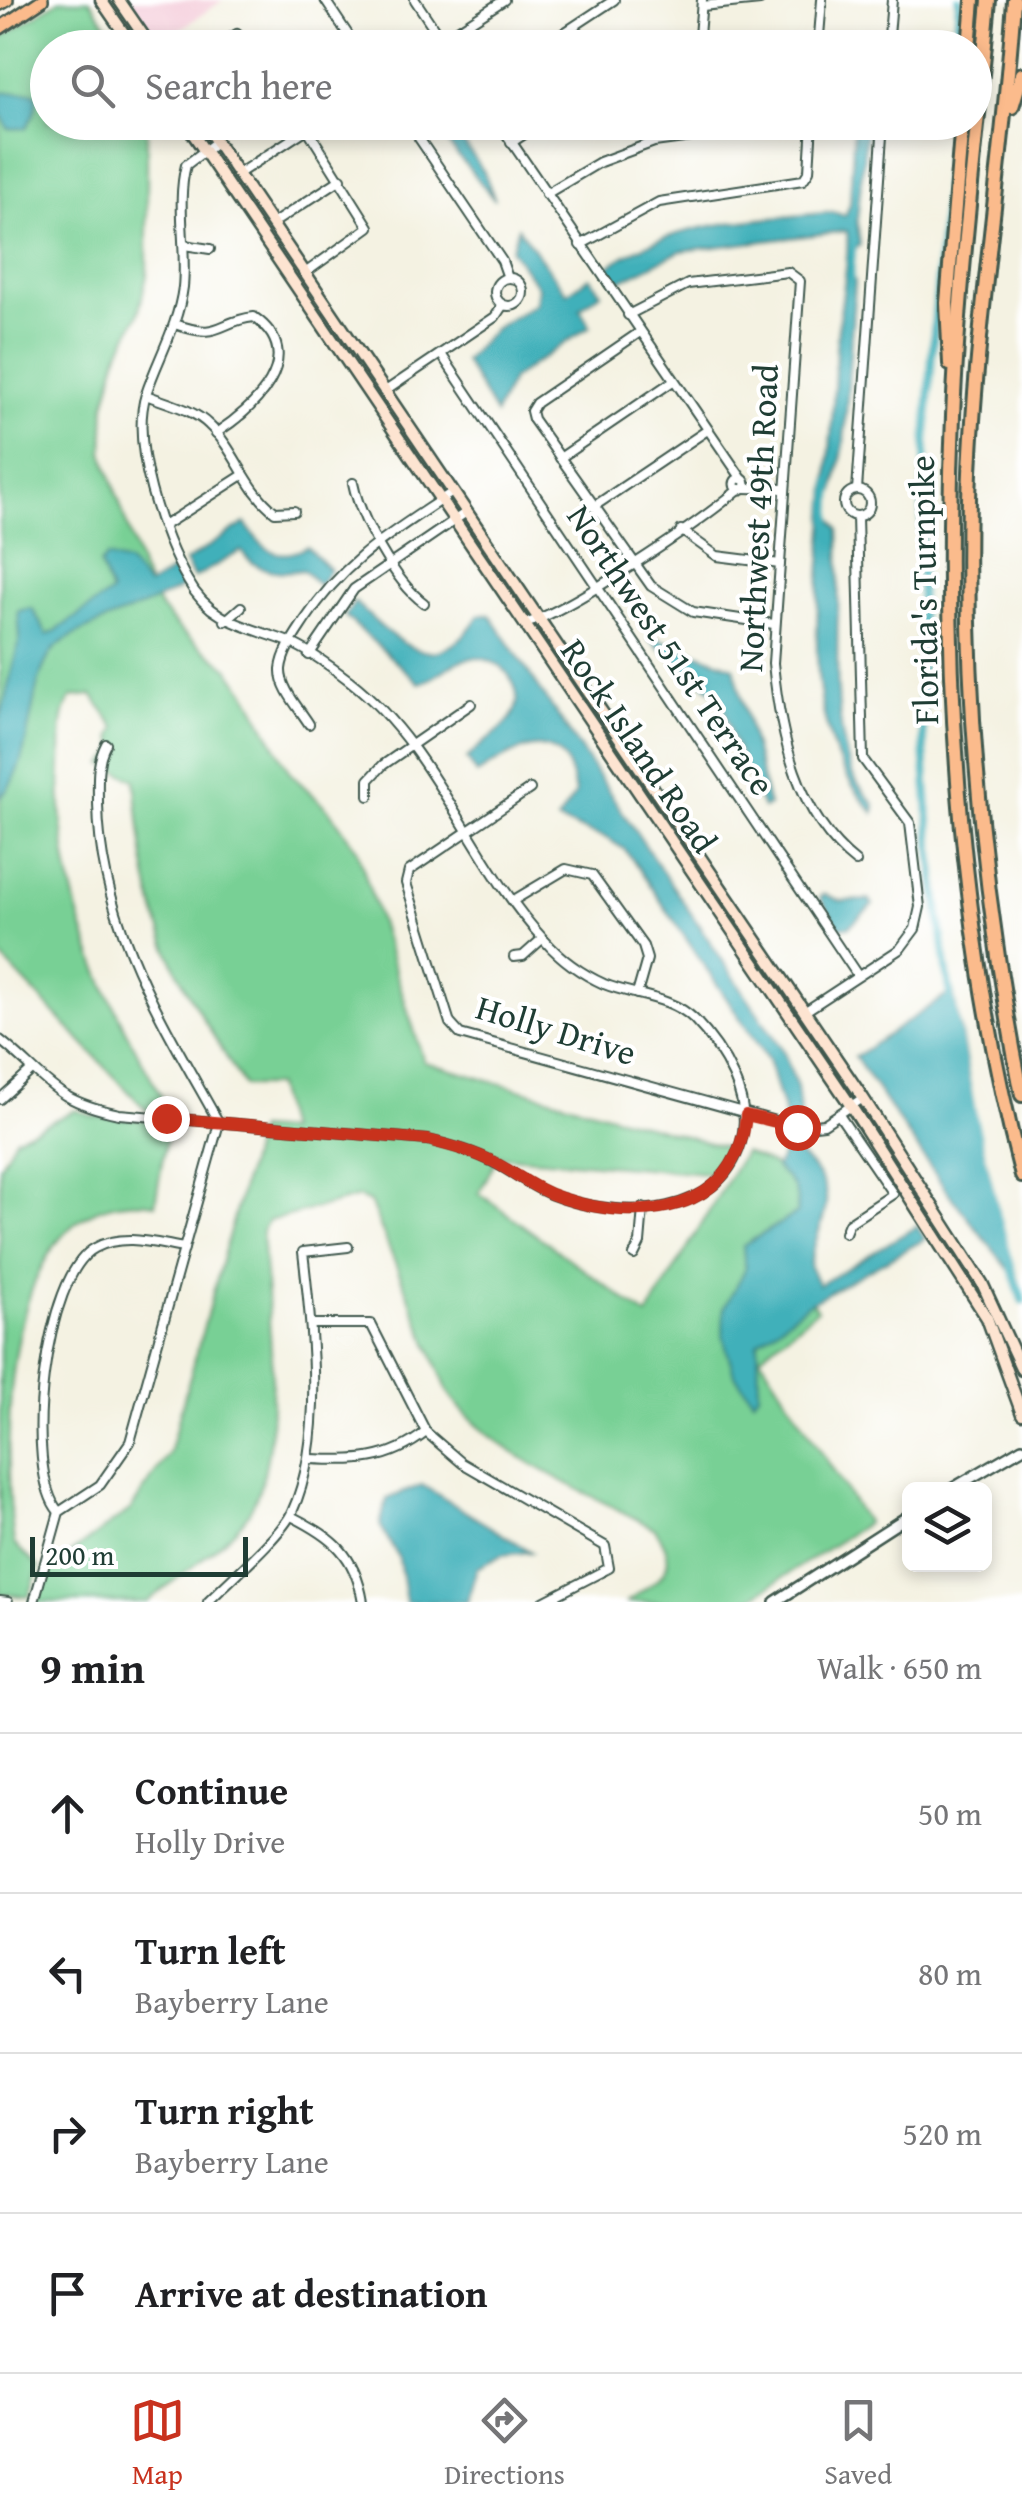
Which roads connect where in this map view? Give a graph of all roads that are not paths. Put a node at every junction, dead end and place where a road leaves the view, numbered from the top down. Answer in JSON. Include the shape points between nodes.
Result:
{"nodes":[{"id":1,"x":7,"y":0,"type":"edge"},
{"id":2,"x":42,"y":0,"type":"edge"},
{"id":3,"x":101,"y":0,"type":"edge"},
{"id":4,"x":119,"y":0,"type":"edge"},
{"id":5,"x":325,"y":0,"type":"edge"},
{"id":6,"x":415,"y":0,"type":"edge"},
{"id":7,"x":504,"y":0,"type":"edge"},
{"id":8,"x":614,"y":0,"type":"edge"},
{"id":9,"x":760,"y":0,"type":"edge"},
{"id":10,"x":822,"y":0,"type":"edge"},
{"id":11,"x":892,"y":0,"type":"edge"},
{"id":12,"x":974,"y":0,"type":"edge"},
{"id":13,"x":989,"y":0,"type":"edge"},
{"id":14,"x":1014,"y":0,"type":"edge"},
{"id":15,"x":702,"y":3,"type":"edge"},
{"id":16,"x":0,"y":4,"type":"edge"},
{"id":17,"x":0,"y":28,"type":"edge"},
{"id":18,"x":122,"y":30,"type":"edge"},
{"id":19,"x":140,"y":30,"type":"edge"},
{"id":20,"x":345,"y":30,"type":"edge"},
{"id":21,"x":435,"y":30,"type":"edge"},
{"id":22,"x":464,"y":30,"type":"edge"},
{"id":23,"x":568,"y":30,"type":"edge"},
{"id":24,"x":700,"y":30,"type":"edge"},
{"id":25,"x":820,"y":30,"type":"edge"},
{"id":26,"x":890,"y":30,"type":"edge"},
{"id":27,"x":971,"y":30,"type":"edge"},
{"id":28,"x":986,"y":30,"type":"edge"},
{"id":29,"x":1022,"y":74,"type":"edge"},
{"id":30,"x":1006,"y":129,"type":"junction"},
{"id":31,"x":197,"y":140,"type":"edge"},
{"id":32,"x":285,"y":140,"type":"edge"},
{"id":33,"x":315,"y":140,"type":"edge"},
{"id":34,"x":420,"y":140,"type":"edge"},
{"id":35,"x":514,"y":140,"type":"edge"},
{"id":36,"x":669,"y":140,"type":"edge"},
{"id":37,"x":808,"y":140,"type":"edge"},
{"id":38,"x":882,"y":140,"type":"edge"},
{"id":39,"x":961,"y":140,"type":"edge"},
{"id":40,"x":977,"y":140,"type":"edge"},
{"id":41,"x":216,"y":142,"type":"joint"},
{"id":42,"x":511,"y":142,"type":"joint"},
{"id":43,"x":204,"y":150,"type":"junction"},
{"id":44,"x":238,"y":174,"type":"junction"},
{"id":45,"x":341,"y":179,"type":"junction"},
{"id":46,"x":546,"y":194,"type":"junction"},
{"id":47,"x":272,"y":224,"type":"junction"},
{"id":48,"x":184,"y":245,"type":"junction"},
{"id":49,"x":580,"y":245,"type":"junction"},
{"id":50,"x":210,"y":249,"type":"dead end"},
{"id":51,"x":304,"y":273,"type":"junction"},
{"id":52,"x":508,"y":278,"type":"junction"},
{"id":53,"x":503,"y":305,"type":"junction"},
{"id":54,"x":628,"y":315,"type":"junction"},
{"id":55,"x":175,"y":324,"type":"junction"},
{"id":56,"x":640,"y":332,"type":"junction"},
{"id":57,"x":441,"y":354,"type":"junction"},
{"id":58,"x":673,"y":381,"type":"junction"},
{"id":59,"x":384,"y":392,"type":"junction"},
{"id":60,"x":146,"y":395,"type":"junction"},
{"id":61,"x":953,"y":414,"type":"junction"},
{"id":62,"x":706,"y":431,"type":"junction"},
{"id":63,"x":216,"y":433,"type":"junction"},
{"id":64,"x":560,"y":458,"type":"junction"},
{"id":65,"x":243,"y":476,"type":"junction"},
{"id":66,"x":353,"y":483,"type":"dead end"},
{"id":67,"x":742,"y":485,"type":"junction"},
{"id":68,"x":857,"y":487,"type":"junction"},
{"id":69,"x":784,"y":489,"type":"junction"},
{"id":70,"x":452,"y":493,"type":"junction"},
{"id":71,"x":439,"y":501,"type":"junction"},
{"id":72,"x":593,"y":508,"type":"junction"},
{"id":73,"x":294,"y":511,"type":"dead end"},
{"id":74,"x":465,"y":513,"type":"junction"},
{"id":75,"x":857,"y":516,"type":"junction"},
{"id":76,"x":453,"y":521,"type":"junction"},
{"id":77,"x":165,"y":526,"type":"junction"},
{"id":78,"x":681,"y":530,"type":"junction"},
{"id":79,"x":377,"y":542,"type":"junction"},
{"id":80,"x":390,"y":562,"type":"junction"},
{"id":81,"x":631,"y":563,"type":"junction"},
{"id":82,"x":780,"y":564,"type":"junction"},
{"id":83,"x":595,"y":585,"type":"junction"},
{"id":84,"x":424,"y":602,"type":"dead end"},
{"id":85,"x":241,"y":606,"type":"dead end"},
{"id":86,"x":225,"y":620,"type":"junction"},
{"id":87,"x":538,"y":620,"type":"junction"},
{"id":88,"x":524,"y":624,"type":"junction"},
{"id":89,"x":774,"y":624,"type":"junction"},
{"id":90,"x":290,"y":642,"type":"junction"},
{"id":91,"x":310,"y":655,"type":"junction"},
{"id":92,"x":471,"y":704,"type":"dead end"},
{"id":93,"x":310,"y":724,"type":"dead end"},
{"id":94,"x":106,"y":744,"type":"dead end"},
{"id":95,"x":409,"y":746,"type":"junction"},
{"id":96,"x":530,"y":789,"type":"dead end"},
{"id":97,"x":369,"y":796,"type":"dead end"},
{"id":98,"x":466,"y":832,"type":"junction"},
{"id":99,"x":856,"y":862,"type":"dead end"},
{"id":100,"x":514,"y":900,"type":"junction"},
{"id":101,"x":542,"y":939,"type":"junction"},
{"id":102,"x":514,"y":957,"type":"dead end"},
{"id":103,"x":858,"y":976,"type":"junction"},
{"id":104,"x":637,"y":994,"type":"junction"},
{"id":105,"x":804,"y":1012,"type":"junction"},
{"id":106,"x":0,"y":1040,"type":"edge"},
{"id":107,"x":31,"y":1070,"type":"junction"},
{"id":108,"x":1022,"y":1095,"type":"edge"},
{"id":109,"x":0,"y":1098,"type":"edge"},
{"id":110,"x":863,"y":1098,"type":"junction"},
{"id":111,"x":852,"y":1106,"type":"junction"},
{"id":112,"x":746,"y":1115,"type":"junction"},
{"id":113,"x":839,"y":1115,"type":"junction"},
{"id":114,"x":219,"y":1123,"type":"junction"},
{"id":115,"x":1022,"y":1176,"type":"edge"},
{"id":116,"x":642,"y":1208,"type":"junction"},
{"id":117,"x":845,"y":1233,"type":"dead end"},
{"id":118,"x":348,"y":1247,"type":"dead end"},
{"id":119,"x":184,"y":1248,"type":"junction"},
{"id":120,"x":634,"y":1255,"type":"dead end"},
{"id":121,"x":312,"y":1324,"type":"junction"},
{"id":122,"x":1004,"y":1324,"type":"junction"},
{"id":123,"x":992,"y":1330,"type":"junction"},
{"id":124,"x":1022,"y":1370,"type":"edge"},
{"id":125,"x":1022,"y":1414,"type":"edge"},
{"id":126,"x":426,"y":1432,"type":"junction"},
{"id":127,"x":1022,"y":1448,"type":"edge"},
{"id":128,"x":309,"y":1459,"type":"junction"},
{"id":129,"x":964,"y":1482,"type":"edge"},
{"id":130,"x":59,"y":1512,"type":"junction"},
{"id":131,"x":292,"y":1516,"type":"junction"},
{"id":132,"x":902,"y":1521,"type":"edge"},
{"id":133,"x":0,"y":1600,"type":"edge"},
{"id":134,"x":8,"y":1602,"type":"edge"},
{"id":135,"x":34,"y":1602,"type":"edge"},
{"id":136,"x":208,"y":1602,"type":"edge"},
{"id":137,"x":363,"y":1602,"type":"edge"},
{"id":138,"x":543,"y":1602,"type":"edge"},
{"id":139,"x":775,"y":1602,"type":"edge"}],
"edges":[{"from":1,"to":16,"type":"highway"},
{"from":2,"to":17,"type":"highway"},
{"from":3,"to":18,"type":"main road"},
{"from":4,"to":19,"type":"main road"},
{"from":5,"to":20,"type":"street"},
{"from":6,"to":21,"type":"street"},
{"from":7,"to":22,"type":"street"},
{"from":8,"to":23,"type":"street"},
{"from":9,"to":15,"type":"street"},
{"from":10,"to":25,"type":"street"},
{"from":11,"to":26,"type":"street"},
{"from":12,"to":27,"type":"highway"},
{"from":13,"to":28,"type":"highway","name":"Florida's Turnpike"},
{"from":14,"to":30,"type":"highway","name":"Florida's Turnpike"},
{"from":15,"to":24,"type":"street"},
{"from":29,"to":30,"type":"highway"},
{"from":30,"to":108,"type":"highway","name":"Florida's Turnpike","via":[[969,496],[969,666],[982,837]]},
{"from":31,"to":43,"type":"main road","name":"Rock Island Road"},
{"from":32,"to":44,"type":"street"},
{"from":33,"to":45,"type":"street"},
{"from":34,"to":52,"type":"street"},
{"from":35,"to":42,"type":"street"},
{"from":36,"to":46,"type":"street","via":[[600,162]]},
{"from":37,"to":49,"type":"street","via":[[804,180],[659,202]]},
{"from":38,"to":68,"type":"street"},
{"from":39,"to":61,"type":"highway","via":[[948,303]]},
{"from":40,"to":61,"type":"highway","name":"Florida's Turnpike"},
{"from":41,"to":43,"type":"street"},
{"from":41,"to":44,"type":"main road","name":"Rock Island Road"},
{"from":42,"to":46,"type":"street"},
{"from":43,"to":48,"type":"street","via":[[184,174]]},
{"from":43,"to":71,"type":"main road","name":"Rock Island Road"},
{"from":44,"to":47,"type":"main road","name":"Rock Island Road"},
{"from":45,"to":47,"type":"street"},
{"from":45,"to":51,"type":"street","via":[[369,227]]},
{"from":46,"to":49,"type":"street"},
{"from":47,"to":51,"type":"main road","name":"Rock Island Road"},
{"from":48,"to":50,"type":"street"},
{"from":48,"to":55,"type":"street"},
{"from":49,"to":54,"type":"street"},
{"from":51,"to":59,"type":"main road","name":"Rock Island Road"},
{"from":52,"to":53,"type":"street","via":[[496,288]]},
{"from":52,"to":53,"type":"street","via":[[524,292],[517,304]]},
{"from":53,"to":57,"type":"street"},
{"from":54,"to":56,"type":"street"},
{"from":54,"to":69,"type":"street","name":"Northwest 49th Road","via":[[688,284],[796,274]]},
{"from":55,"to":60,"type":"street"},
{"from":55,"to":63,"type":"street","via":[[216,332],[254,318],[271,334],[275,368],[265,396]]},
{"from":56,"to":58,"type":"street"},
{"from":56,"to":64,"type":"street","via":[[531,410]]},
{"from":57,"to":59,"type":"street"},
{"from":57,"to":83,"type":"street","name":"Northwest 51st Terrace"},
{"from":58,"to":62,"type":"street"},
{"from":58,"to":64,"type":"street"},
{"from":59,"to":70,"type":"main road","name":"Rock Island Road"},
{"from":60,"to":63,"type":"street","via":[[199,416]]},
{"from":60,"to":77,"type":"street","via":[[144,459]]},
{"from":61,"to":115,"type":"highway","name":"Florida's Turnpike","via":[[952,672],[964,846],[986,1005]]},
{"from":62,"to":67,"type":"street"},
{"from":62,"to":72,"type":"street"},
{"from":63,"to":65,"type":"street"},
{"from":64,"to":72,"type":"street"},
{"from":65,"to":73,"type":"street","via":[[275,512]]},
{"from":65,"to":77,"type":"street"},
{"from":66,"to":79,"type":"street"},
{"from":67,"to":69,"type":"street"},
{"from":67,"to":78,"type":"street"},
{"from":68,"to":75,"type":"street","via":[[844,506]]},
{"from":68,"to":75,"type":"street","via":[[870,503]]},
{"from":69,"to":82,"type":"street","name":"Northwest 49th Road"},
{"from":70,"to":71,"type":"street"},
{"from":70,"to":74,"type":"main road","name":"Rock Island Road"},
{"from":71,"to":76,"type":"main road","name":"Rock Island Road"},
{"from":71,"to":79,"type":"street"},
{"from":72,"to":81,"type":"street"},
{"from":74,"to":76,"type":"street"},
{"from":74,"to":87,"type":"main road","name":"Rock Island Road"},
{"from":75,"to":103,"type":"street","via":[[863,759],[910,823],[920,908],[904,945]]},
{"from":76,"to":80,"type":"street"},
{"from":76,"to":88,"type":"main road","name":"Rock Island Road"},
{"from":77,"to":86,"type":"street","via":[[189,584]]},
{"from":78,"to":81,"type":"street"},
{"from":78,"to":82,"type":"street","via":[[717,556]]},
{"from":79,"to":80,"type":"street"},
{"from":79,"to":90,"type":"street","via":[[327,586]]},
{"from":80,"to":84,"type":"street"},
{"from":80,"to":91,"type":"street","via":[[354,589]]},
{"from":81,"to":83,"type":"street"},
{"from":81,"to":89,"type":"street","via":[[651,586],[693,612]]},
{"from":82,"to":89,"type":"street","name":"Northwest 49th Road"},
{"from":83,"to":87,"type":"street"},
{"from":83,"to":103,"type":"street","name":"Northwest 51st Terrace"},
{"from":85,"to":86,"type":"street"},
{"from":86,"to":90,"type":"street"},
{"from":87,"to":88,"type":"street"},
{"from":87,"to":105,"type":"main road","name":"Rock Island Road"},
{"from":88,"to":111,"type":"main road","name":"Rock Island Road"},
{"from":89,"to":99,"type":"street","name":"Northwest 49th Road","via":[[777,704],[804,800],[833,844]]},
{"from":90,"to":91,"type":"street"},
{"from":90,"to":93,"type":"street","via":[[281,670]]},
{"from":91,"to":95,"type":"street","via":[[368,696]]},
{"from":92,"to":95,"type":"street"},
{"from":94,"to":114,"type":"street","via":[[98,760],[98,816],[115,911],[138,976]]},
{"from":95,"to":97,"type":"street","via":[[369,780]]},
{"from":95,"to":98,"type":"street"},
{"from":96,"to":98,"type":"street"},
{"from":98,"to":100,"type":"street"},
{"from":98,"to":112,"type":"street","name":"Holly Drive","via":[[409,871],[406,883],[450,1023],[460,1034]]},
{"from":100,"to":101,"type":"street"},
{"from":100,"to":104,"type":"street","via":[[553,873],[592,875],[643,946],[647,959]]},
{"from":101,"to":102,"type":"street"},
{"from":101,"to":104,"type":"street","via":[[573,966]]},
{"from":103,"to":105,"type":"street"},
{"from":104,"to":112,"type":"street","via":[[681,1008],[696,1021],[733,1076]]},
{"from":105,"to":110,"type":"main road","name":"Rock Island Road"},
{"from":106,"to":107,"type":"street"},
{"from":107,"to":109,"type":"street"},
{"from":107,"to":114,"type":"street","via":[[79,1106]]},
{"from":110,"to":111,"type":"street","name":"Holly Drive"},
{"from":110,"to":122,"type":"main road","name":"Rock Island Road"},
{"from":111,"to":113,"type":"street","name":"Holly Drive"},
{"from":111,"to":123,"type":"main road","name":"Rock Island Road"},
{"from":112,"to":113,"type":"street","name":"Holly Drive","via":[[811,1128]]},
{"from":112,"to":116,"type":"street","via":[[737,1156],[711,1190],[671,1207]]},
{"from":113,"to":117,"type":"street","via":[[893,1194],[849,1222]]},
{"from":114,"to":116,"type":"street","via":[[428,1140],[468,1150],[566,1200]]},
{"from":114,"to":119,"type":"street"},
{"from":116,"to":120,"type":"street"},
{"from":118,"to":121,"type":"street","via":[[303,1252]]},
{"from":119,"to":130,"type":"street","via":[[130,1442],[100,1485]]},
{"from":119,"to":130,"type":"street","via":[[112,1241],[92,1249],[71,1272],[42,1385],[43,1484]]},
{"from":121,"to":126,"type":"street","via":[[371,1324]]},
{"from":121,"to":128,"type":"street"},
{"from":122,"to":123,"type":"main road"},
{"from":122,"to":124,"type":"main road","name":"Rock Island Road"},
{"from":123,"to":125,"type":"main road","name":"Rock Island Road"},
{"from":126,"to":128,"type":"street","via":[[366,1462]]},
{"from":126,"to":138,"type":"street","via":[[462,1463],[605,1546],[609,1568]]},
{"from":127,"to":129,"type":"street"},
{"from":128,"to":131,"type":"street"},
{"from":130,"to":135,"type":"street"},
{"from":131,"to":136,"type":"street"},
{"from":131,"to":137,"type":"street","via":[[340,1544]]},
{"from":132,"to":139,"type":"street"},
{"from":133,"to":134,"type":"street"}]}
